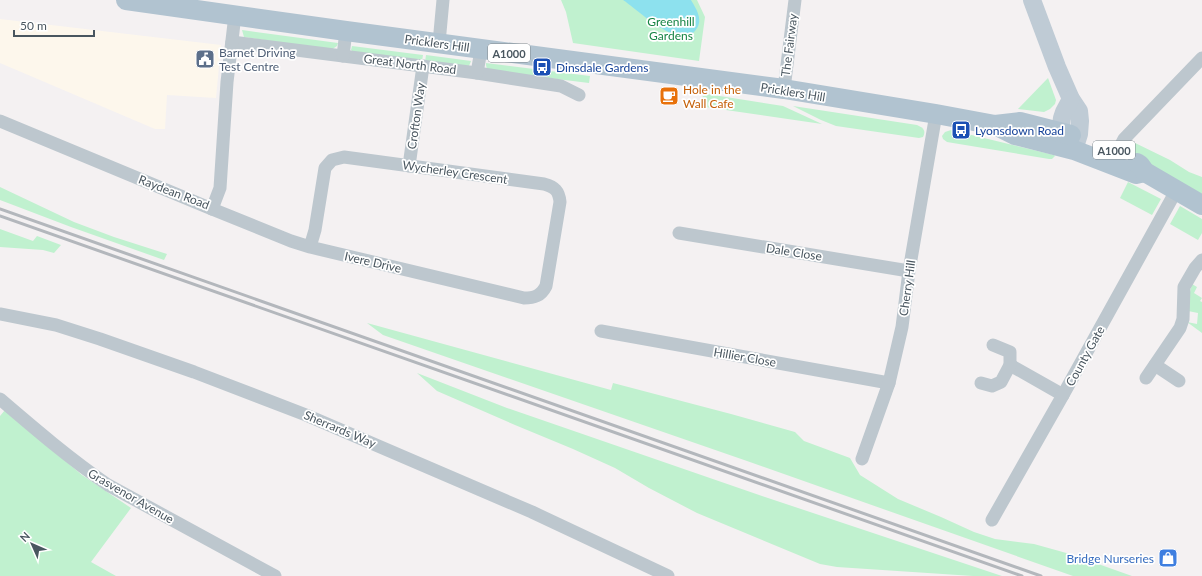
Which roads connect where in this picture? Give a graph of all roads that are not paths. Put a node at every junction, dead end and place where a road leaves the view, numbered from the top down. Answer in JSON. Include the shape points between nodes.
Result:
{"nodes":[{"id":1,"x":133,"y":0,"type":"edge"},
{"id":2,"x":443,"y":0,"type":"edge"},
{"id":3,"x":795,"y":0,"type":"edge"},
{"id":4,"x":1032,"y":0,"type":"edge"},
{"id":5,"x":235,"y":15,"type":"junction"},
{"id":6,"x":346,"y":31,"type":"junction"},
{"id":7,"x":232,"y":42,"type":"junction"},
{"id":8,"x":438,"y":43,"type":"junction"},
{"id":9,"x":481,"y":50,"type":"junction"},
{"id":10,"x":343,"y":56,"type":"junction"},
{"id":11,"x":1202,"y":58,"type":"edge"},
{"id":12,"x":423,"y":66,"type":"junction"},
{"id":13,"x":477,"y":73,"type":"junction"},
{"id":14,"x":784,"y":89,"type":"junction"},
{"id":15,"x":579,"y":95,"type":"dead end"},
{"id":16,"x":936,"y":114,"type":"junction"},
{"id":17,"x":0,"y":121,"type":"edge"},
{"id":18,"x":1068,"y":141,"type":"junction"},
{"id":19,"x":1114,"y":158,"type":"junction"},
{"id":20,"x":409,"y":166,"type":"junction"},
{"id":21,"x":1176,"y":191,"type":"junction"},
{"id":22,"x":1202,"y":205,"type":"edge"},
{"id":23,"x":212,"y":209,"type":"junction"},
{"id":24,"x":679,"y":233,"type":"dead end"},
{"id":25,"x":310,"y":247,"type":"junction"},
{"id":26,"x":1202,"y":260,"type":"edge"},
{"id":27,"x":909,"y":271,"type":"junction"},
{"id":28,"x":538,"y":296,"type":"joint"},
{"id":29,"x":0,"y":314,"type":"edge"},
{"id":30,"x":601,"y":331,"type":"dead end"},
{"id":31,"x":993,"y":345,"type":"dead end"},
{"id":32,"x":1010,"y":365,"type":"junction"},
{"id":33,"x":1155,"y":365,"type":"junction"},
{"id":34,"x":1146,"y":378,"type":"dead end"},
{"id":35,"x":1179,"y":381,"type":"dead end"},
{"id":36,"x":889,"y":383,"type":"junction"},
{"id":37,"x":981,"y":383,"type":"dead end"},
{"id":38,"x":1063,"y":395,"type":"junction"},
{"id":39,"x":0,"y":399,"type":"edge"},
{"id":40,"x":862,"y":459,"type":"dead end"},
{"id":41,"x":992,"y":520,"type":"dead end"},
{"id":42,"x":275,"y":576,"type":"edge"},
{"id":43,"x":668,"y":576,"type":"edge"}],
"edges":[{"from":1,"to":5,"type":"main road","number":"A1000"},
{"from":2,"to":8,"type":"street"},
{"from":3,"to":14,"type":"street","name":"The Fairway"},
{"from":4,"to":18,"type":"main road","via":[[1071,99],[1064,112]]},
{"from":5,"to":6,"type":"main road","name":"Pricklers Hill","number":"A1000"},
{"from":5,"to":7,"type":"street","name":"Raydean Road"},
{"from":6,"to":8,"type":"main road","name":"Pricklers Hill","number":"A1000"},
{"from":6,"to":10,"type":"street"},
{"from":7,"to":10,"type":"street","name":"Great North Road"},
{"from":7,"to":23,"type":"street","name":"Raydean Road","via":[[220,188]]},
{"from":8,"to":9,"type":"main road","name":"Pricklers Hill","number":"A1000"},
{"from":9,"to":13,"type":"street"},
{"from":9,"to":14,"type":"main road","name":"Pricklers Hill","number":"A1000"},
{"from":10,"to":12,"type":"street","name":"Great North Road"},
{"from":11,"to":19,"type":"street","via":[[1124,139]]},
{"from":12,"to":13,"type":"street","name":"Great North Road"},
{"from":12,"to":20,"type":"street","name":"Crofton Way"},
{"from":13,"to":15,"type":"street","name":"Great North Road","via":[[561,86]]},
{"from":14,"to":16,"type":"main road","name":"Pricklers Hill","number":"A1000"},
{"from":16,"to":18,"type":"main road","name":"Pricklers Hill","number":"A1000","via":[[995,125],[1015,135]]},
{"from":16,"to":27,"type":"street","name":"Cherry Hill"},
{"from":17,"to":23,"type":"street","name":"Raydean Road"},
{"from":18,"to":19,"type":"main road","number":"A1000"},
{"from":19,"to":21,"type":"main road","number":"A1000","via":[[1140,165],[1145,172]]},
{"from":20,"to":25,"type":"street","name":"Wycherley Crescent","via":[[344,157],[329,162],[324,171]]},
{"from":20,"to":28,"type":"street","name":"Wycherley Crescent","via":[[544,184],[557,190],[560,202],[547,278],[544,290]]},
{"from":21,"to":22,"type":"main road","number":"A1000"},
{"from":21,"to":38,"type":"street","name":"County Gate"},
{"from":23,"to":25,"type":"street","name":"Ivere Drive"},
{"from":24,"to":27,"type":"street","name":"Dale Close"},
{"from":25,"to":28,"type":"street","name":"Ivere Drive","via":[[524,298]]},
{"from":26,"to":33,"type":"street","via":[[1184,287],[1183,319],[1180,328]]},
{"from":27,"to":36,"type":"street","name":"Cherry Hill","via":[[902,327]]},
{"from":29,"to":43,"type":"street","name":"Sherrards Way","via":[[56,325],[100,339],[306,415],[532,512]]},
{"from":30,"to":36,"type":"street","name":"Hillier Close"},
{"from":31,"to":32,"type":"street","via":[[1010,352]]},
{"from":32,"to":37,"type":"street","via":[[1001,382],[992,386]]},
{"from":32,"to":38,"type":"street"},
{"from":33,"to":34,"type":"street"},
{"from":33,"to":35,"type":"street"},
{"from":36,"to":40,"type":"street","name":"Cherry Hill"},
{"from":38,"to":41,"type":"street","name":"County Gate"},
{"from":39,"to":42,"type":"street","name":"Grasvenor Avenue","via":[[85,470],[108,485]]}]}
